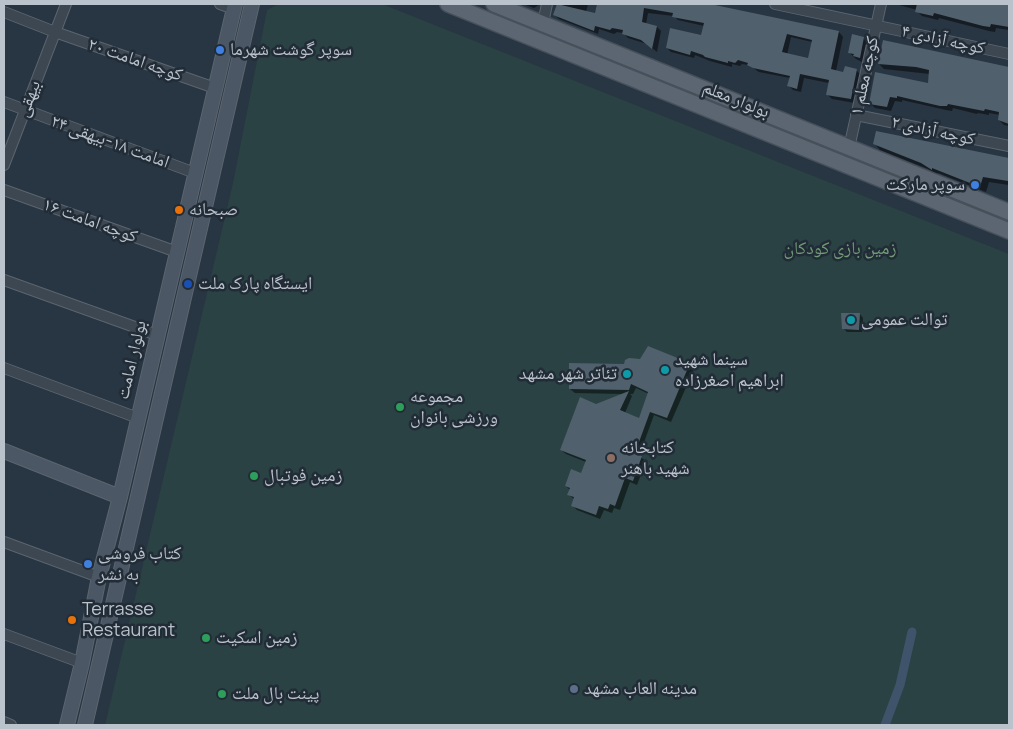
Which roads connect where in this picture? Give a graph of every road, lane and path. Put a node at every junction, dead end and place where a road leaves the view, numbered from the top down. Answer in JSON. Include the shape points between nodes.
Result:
{"nodes":[{"id":1,"x":66,"y":4,"type":"edge"},
{"id":2,"x":220,"y":4,"type":"edge"},
{"id":3,"x":252,"y":4,"type":"edge"},
{"id":4,"x":448,"y":4,"type":"edge"},
{"id":5,"x":494,"y":4,"type":"edge"},
{"id":6,"x":547,"y":4,"type":"edge"},
{"id":7,"x":775,"y":4,"type":"edge"},
{"id":8,"x":881,"y":4,"type":"edge"},
{"id":9,"x":234,"y":6,"type":"edge"},
{"id":10,"x":4,"y":12,"type":"edge"},
{"id":11,"x":543,"y":23,"type":"junction"},
{"id":12,"x":876,"y":25,"type":"junction"},
{"id":13,"x":55,"y":32,"type":"junction"},
{"id":14,"x":537,"y":39,"type":"junction"},
{"id":15,"x":1009,"y":54,"type":"edge"},
{"id":16,"x":215,"y":88,"type":"junction"},
{"id":17,"x":4,"y":102,"type":"edge"},
{"id":18,"x":25,"y":111,"type":"junction"},
{"id":19,"x":856,"y":115,"type":"junction"},
{"id":20,"x":1009,"y":146,"type":"edge"},
{"id":21,"x":849,"y":148,"type":"junction"},
{"id":22,"x":4,"y":165,"type":"edge"},
{"id":23,"x":195,"y":173,"type":"junction"},
{"id":24,"x":4,"y":190,"type":"edge"},
{"id":25,"x":1009,"y":212,"type":"edge"},
{"id":26,"x":1009,"y":231,"type":"edge"},
{"id":27,"x":176,"y":252,"type":"junction"},
{"id":28,"x":4,"y":280,"type":"edge"},
{"id":29,"x":157,"y":335,"type":"junction"},
{"id":30,"x":4,"y":368,"type":"edge"},
{"id":31,"x":138,"y":418,"type":"junction"},
{"id":32,"x":4,"y":452,"type":"edge"},
{"id":33,"x":120,"y":497,"type":"junction"},
{"id":34,"x":4,"y":542,"type":"edge"},
{"id":35,"x":99,"y":576,"type":"junction"},
{"id":36,"x":4,"y":634,"type":"edge"},
{"id":37,"x":82,"y":663,"type":"junction"},
{"id":38,"x":4,"y":722,"type":"edge"},
{"id":39,"x":11,"y":725,"type":"edge"},
{"id":40,"x":67,"y":725,"type":"edge"},
{"id":41,"x":85,"y":725,"type":"edge"}],
"edges":[{"from":1,"to":13,"type":"street","name":"بیهقی"},
{"from":2,"to":9,"type":"street"},
{"from":3,"to":41,"type":"main road","name":"بولوار امامت"},
{"from":4,"to":14,"type":"main road","name":"بولوار معلم"},
{"from":5,"to":11,"type":"main road","name":"بولوار معلم"},
{"from":6,"to":11,"type":"street"},
{"from":7,"to":12,"type":"street","name":"کوچه آزادی ۴"},
{"from":8,"to":12,"type":"street","name":"کوچه معلم ۱"},
{"from":9,"to":16,"type":"main road","name":"بولوار امامت"},
{"from":10,"to":13,"type":"street","name":"کوچه امامت ۲۰"},
{"from":11,"to":14,"type":"main road"},
{"from":11,"to":21,"type":"main road","name":"بولوار معلم"},
{"from":12,"to":15,"type":"street","name":"کوچه آزادی ۴"},
{"from":12,"to":19,"type":"street","name":"کوچه معلم ۱"},
{"from":13,"to":16,"type":"street","name":"کوچه امامت ۲۰"},
{"from":13,"to":18,"type":"street","name":"بیهقی"},
{"from":14,"to":26,"type":"main road","name":"بولوار معلم"},
{"from":16,"to":23,"type":"main road","name":"بولوار امامت"},
{"from":17,"to":18,"type":"street","name":"امامت ۱۸-بیهقی ۲۴"},
{"from":18,"to":22,"type":"street","name":"بیهقی"},
{"from":18,"to":23,"type":"street","name":"امامت ۱۸-بیهقی ۲۴"},
{"from":19,"to":20,"type":"street","name":"کوچه آزادی ۲"},
{"from":19,"to":21,"type":"street","name":"کوچه معلم ۱"},
{"from":21,"to":25,"type":"main road","name":"بولوار معلم"},
{"from":23,"to":27,"type":"main road","name":"بولوار امامت"},
{"from":24,"to":27,"type":"street","name":"کوچه امامت ۱۶"},
{"from":27,"to":29,"type":"main road","name":"بولوار امامت"},
{"from":28,"to":29,"type":"street"},
{"from":29,"to":31,"type":"main road","name":"بولوار امامت"},
{"from":30,"to":31,"type":"street"},
{"from":31,"to":33,"type":"main road","name":"بولوار امامت"},
{"from":32,"to":33,"type":"main road"},
{"from":33,"to":35,"type":"main road","name":"بولوار امامت"},
{"from":34,"to":35,"type":"street"},
{"from":35,"to":37,"type":"main road","name":"بولوار امامت"},
{"from":36,"to":37,"type":"street"},
{"from":37,"to":40,"type":"main road","name":"بولوار امامت"},
{"from":38,"to":39,"type":"street"}]}
